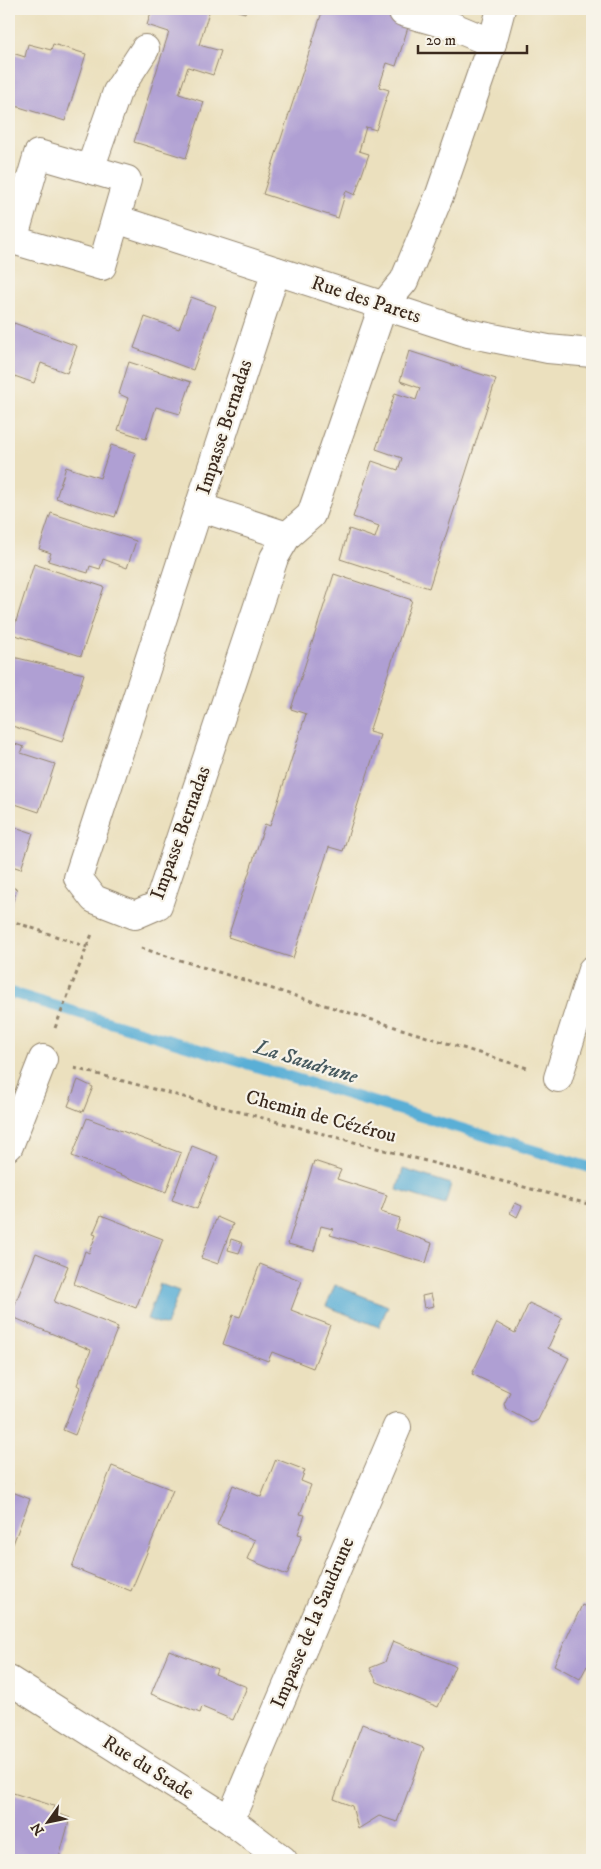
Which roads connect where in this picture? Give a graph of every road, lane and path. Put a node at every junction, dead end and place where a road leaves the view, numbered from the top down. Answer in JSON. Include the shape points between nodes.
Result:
{"nodes":[{"id":1,"x":500,"y":9,"type":"edge"},
{"id":2,"x":403,"y":12,"type":"dead end"},
{"id":3,"x":492,"y":43,"type":"junction"},
{"id":4,"x":145,"y":49,"type":"dead end"},
{"id":5,"x":90,"y":169,"type":"junction"},
{"id":6,"x":17,"y":194,"type":"edge"},
{"id":7,"x":116,"y":219,"type":"junction"},
{"id":8,"x":276,"y":271,"type":"junction"},
{"id":9,"x":383,"y":306,"type":"junction"},
{"id":10,"x":592,"y":353,"type":"edge"},
{"id":11,"x":199,"y":507,"type":"junction"},
{"id":12,"x":287,"y":536,"type":"junction"},
{"id":13,"x":105,"y":904,"type":"junction"},
{"id":14,"x":9,"y":920,"type":"edge"},
{"id":15,"x":86,"y":947,"type":"junction"},
{"id":16,"x":140,"y":948,"type":"dead end"},
{"id":17,"x":592,"y":970,"type":"edge"},
{"id":18,"x":56,"y":1024,"type":"dead end"},
{"id":19,"x":43,"y":1059,"type":"joint"},
{"id":20,"x":558,"y":1078,"type":"joint"},
{"id":21,"x":9,"y":1146,"type":"edge"},
{"id":22,"x":592,"y":1205,"type":"edge"},
{"id":23,"x":397,"y":1427,"type":"dead end"},
{"id":24,"x":9,"y":1680,"type":"edge"},
{"id":25,"x":230,"y":1820,"type":"junction"},
{"id":26,"x":283,"y":1860,"type":"edge"}],
"edges":[{"from":1,"to":3,"type":"street"},
{"from":2,"to":3,"type":"street","via":[[449,25]]},
{"from":3,"to":9,"type":"street","via":[[440,194],[415,255],[404,281]]},
{"from":4,"to":5,"type":"street","via":[[117,92]]},
{"from":5,"to":6,"type":"street","via":[[38,154]]},
{"from":5,"to":7,"type":"street","via":[[127,180]]},
{"from":6,"to":7,"type":"street","via":[[13,240],[102,266]]},
{"from":7,"to":8,"type":"street","name":"Rue des Parets"},
{"from":8,"to":9,"type":"street","name":"Rue des Parets"},
{"from":8,"to":11,"type":"street","name":"Impasse Bernadas"},
{"from":9,"to":10,"type":"street","name":"Rue des Parets","via":[[468,333],[548,349]]},
{"from":9,"to":12,"type":"street","name":"Impasse Bernadas","via":[[311,515]]},
{"from":11,"to":12,"type":"street"},
{"from":11,"to":13,"type":"street","name":"Impasse Bernadas","via":[[78,878],[94,899]]},
{"from":12,"to":13,"type":"street","name":"Impasse Bernadas","via":[[274,558],[158,906],[135,915]]},
{"from":13,"to":15,"type":"path"},
{"from":14,"to":15,"type":"path"},
{"from":15,"to":18,"type":"path"},
{"from":16,"to":20,"type":"path"},
{"from":17,"to":20,"type":"street"},
{"from":19,"to":21,"type":"street"},
{"from":19,"to":22,"type":"path","name":"Chemin de Cézérou"},
{"from":23,"to":25,"type":"street","name":"Impasse de la Saudrune"},
{"from":24,"to":25,"type":"street","name":"Rue du Stade"},
{"from":25,"to":26,"type":"street","name":"Rue du Stade"}]}
